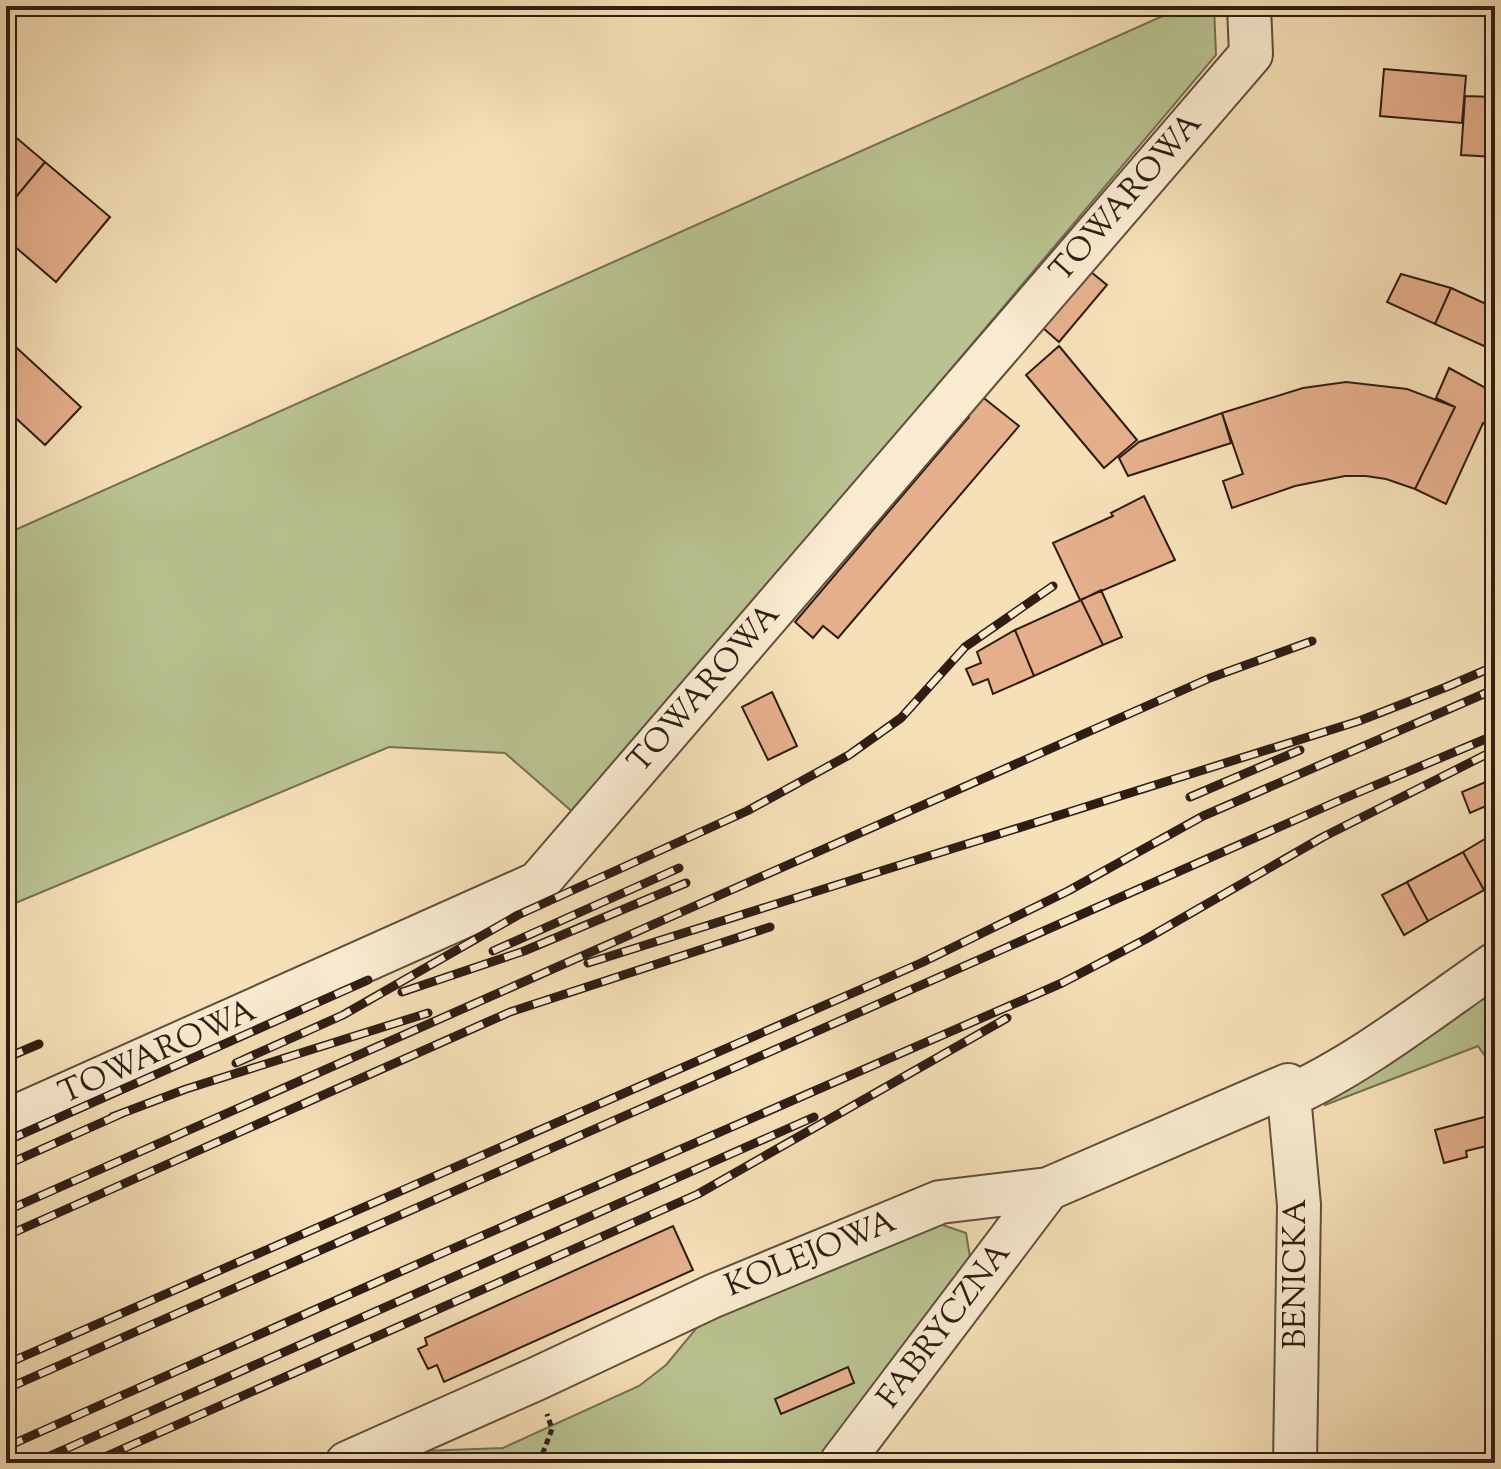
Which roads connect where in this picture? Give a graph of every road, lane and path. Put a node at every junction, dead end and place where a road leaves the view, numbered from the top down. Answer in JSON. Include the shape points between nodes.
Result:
{"nodes":[{"id":1,"x":1249,"y":6,"type":"edge"},
{"id":2,"x":1495,"y":964,"type":"edge"},
{"id":3,"x":1288,"y":1091,"type":"junction"},
{"id":4,"x":6,"y":1121,"type":"edge"},
{"id":5,"x":1048,"y":1189,"type":"junction"},
{"id":6,"x":536,"y":1379,"type":"junction"},
{"id":7,"x":347,"y":1463,"type":"edge"},
{"id":8,"x":539,"y":1463,"type":"edge"},
{"id":9,"x":841,"y":1463,"type":"edge"},
{"id":10,"x":1295,"y":1463,"type":"edge"}],
"edges":[{"from":1,"to":4,"type":"street","name":"TOWAROWA","via":[[1251,54],[538,883]]},
{"from":2,"to":3,"type":"street","name":"KOLEJOWA","via":[[1306,1088]]},
{"from":3,"to":5,"type":"street","name":"KOLEJOWA"},
{"from":3,"to":10,"type":"street","name":"BENICKA","via":[[1299,1205]]},
{"from":5,"to":6,"type":"street","name":"KOLEJOWA","via":[[940,1202],[713,1296]]},
{"from":5,"to":9,"type":"street","name":"FABRYCZNA"},
{"from":6,"to":7,"type":"street","name":"KOLEJOWA"},
{"from":6,"to":8,"type":"path","via":[[552,1429]]}]}
